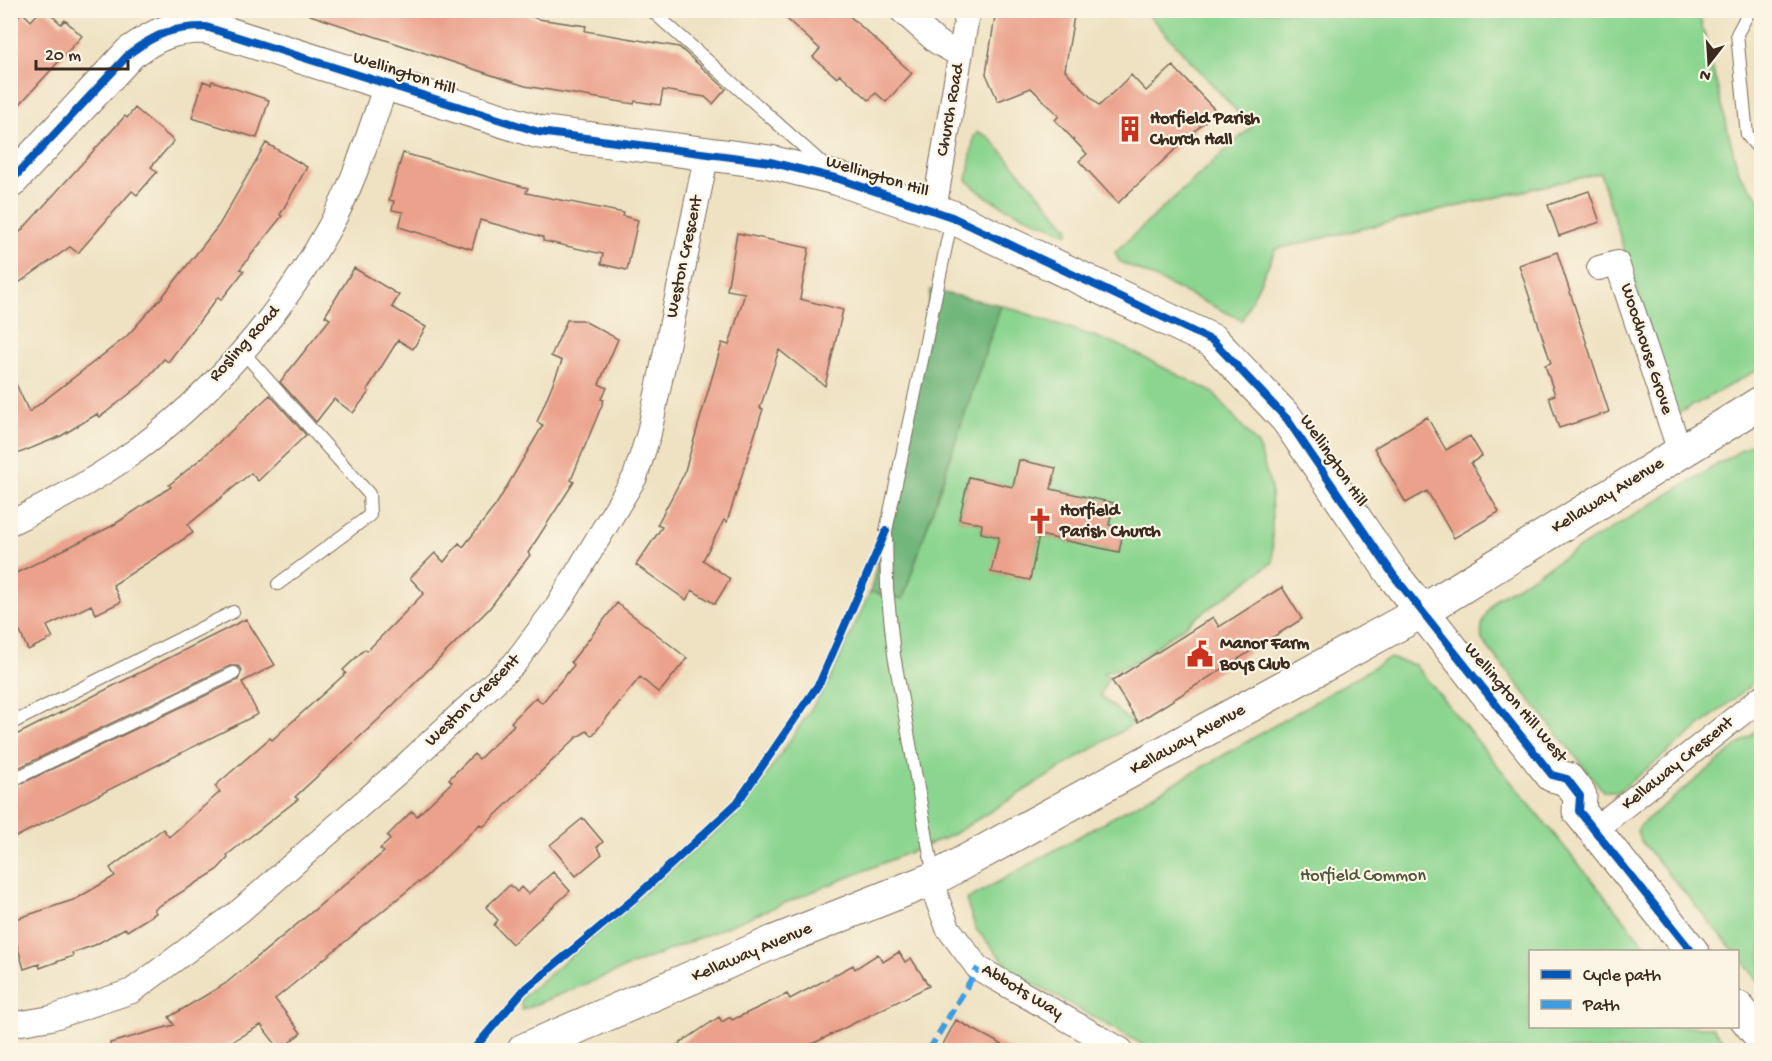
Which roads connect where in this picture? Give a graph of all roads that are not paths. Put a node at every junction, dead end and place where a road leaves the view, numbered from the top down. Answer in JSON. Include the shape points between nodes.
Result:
{"nodes":[{"id":1,"x":651,"y":10,"type":"edge"},
{"id":2,"x":901,"y":10,"type":"edge"},
{"id":3,"x":968,"y":10,"type":"edge"},
{"id":4,"x":1750,"y":10,"type":"edge"},
{"id":5,"x":175,"y":19,"type":"edge"},
{"id":6,"x":960,"y":55,"type":"junction"},
{"id":7,"x":386,"y":85,"type":"junction"},
{"id":8,"x":707,"y":153,"type":"junction"},
{"id":9,"x":1761,"y":153,"type":"edge"},
{"id":10,"x":839,"y":179,"type":"junction"},
{"id":11,"x":10,"y":182,"type":"edge"},
{"id":12,"x":943,"y":214,"type":"junction"},
{"id":13,"x":1599,"y":268,"type":"dead end"},
{"id":14,"x":242,"y":351,"type":"junction"},
{"id":15,"x":1761,"y":402,"type":"edge"},
{"id":16,"x":1680,"y":452,"type":"junction"},
{"id":17,"x":10,"y":524,"type":"edge"},
{"id":18,"x":278,"y":584,"type":"dead end"},
{"id":19,"x":233,"y":612,"type":"dead end"},
{"id":20,"x":1421,"y":612,"type":"junction"},
{"id":21,"x":234,"y":673,"type":"dead end"},
{"id":22,"x":1761,"y":697,"type":"edge"},
{"id":23,"x":10,"y":724,"type":"edge"},
{"id":24,"x":10,"y":781,"type":"edge"},
{"id":25,"x":1587,"y":821,"type":"junction"},
{"id":26,"x":934,"y":878,"type":"junction"},
{"id":27,"x":1691,"y":950,"type":"edge"},
{"id":28,"x":1739,"y":1010,"type":"edge"},
{"id":29,"x":587,"y":1024,"type":"junction"},
{"id":30,"x":10,"y":1025,"type":"edge"},
{"id":31,"x":1761,"y":1038,"type":"edge"},
{"id":32,"x":524,"y":1050,"type":"edge"},
{"id":33,"x":560,"y":1050,"type":"edge"},
{"id":34,"x":1121,"y":1050,"type":"edge"}],
"edges":[{"from":1,"to":10,"type":"lane"},
{"from":2,"to":6,"type":"street","via":[[937,42]]},
{"from":3,"to":6,"type":"street","name":"Church Road"},
{"from":4,"to":9,"type":"lane","via":[[1737,34],[1747,135]]},
{"from":5,"to":7,"type":"street","name":"Wellington Hill","via":[[248,38]]},
{"from":5,"to":11,"type":"street","via":[[130,53]]},
{"from":6,"to":12,"type":"street","name":"Church Road"},
{"from":7,"to":8,"type":"street","name":"Wellington Hill","via":[[572,139]]},
{"from":7,"to":14,"type":"street","name":"Rosling Road","via":[[356,171],[330,226],[289,294]]},
{"from":8,"to":10,"type":"street","name":"Wellington Hill","via":[[770,162]]},
{"from":8,"to":30,"type":"street","name":"Weston Crescent","via":[[649,433],[634,477],[556,608],[514,664],[240,911],[132,991],[51,1018]]},
{"from":10,"to":12,"type":"street","name":"Wellington Hill"},
{"from":12,"to":20,"type":"street","name":"Wellington Hill","via":[[1213,341],[1287,419]]},
{"from":12,"to":26,"type":"lane","via":[[886,531],[894,656]]},
{"from":13,"to":16,"type":"street","name":"Woodhouse Grove","via":[[1617,263]]},
{"from":14,"to":17,"type":"street","name":"Rosling Road","via":[[181,412],[122,460]]},
{"from":14,"to":18,"type":"lane","via":[[369,494],[370,515]]},
{"from":15,"to":16,"type":"street","name":"Kellaway Avenue"},
{"from":16,"to":20,"type":"street","name":"Kellaway Avenue"},
{"from":19,"to":23,"type":"lane"},
{"from":20,"to":25,"type":"street","name":"Wellington Hill West","via":[[1552,775],[1548,792],[1562,810]]},
{"from":20,"to":26,"type":"street","name":"Kellaway Avenue"},
{"from":21,"to":24,"type":"lane"},
{"from":22,"to":25,"type":"street","name":"Kellaway Crescent"},
{"from":25,"to":27,"type":"street","name":"Wellington Hill West"},
{"from":26,"to":29,"type":"street","name":"Kellaway Avenue","via":[[774,942]]},
{"from":26,"to":34,"type":"street","name":"Abbots Way","via":[[948,928],[978,968]]},
{"from":28,"to":31,"type":"street"},
{"from":29,"to":32,"type":"street","name":"Kellaway Avenue"},
{"from":29,"to":33,"type":"street","name":"Kellaway Avenue"}]}
